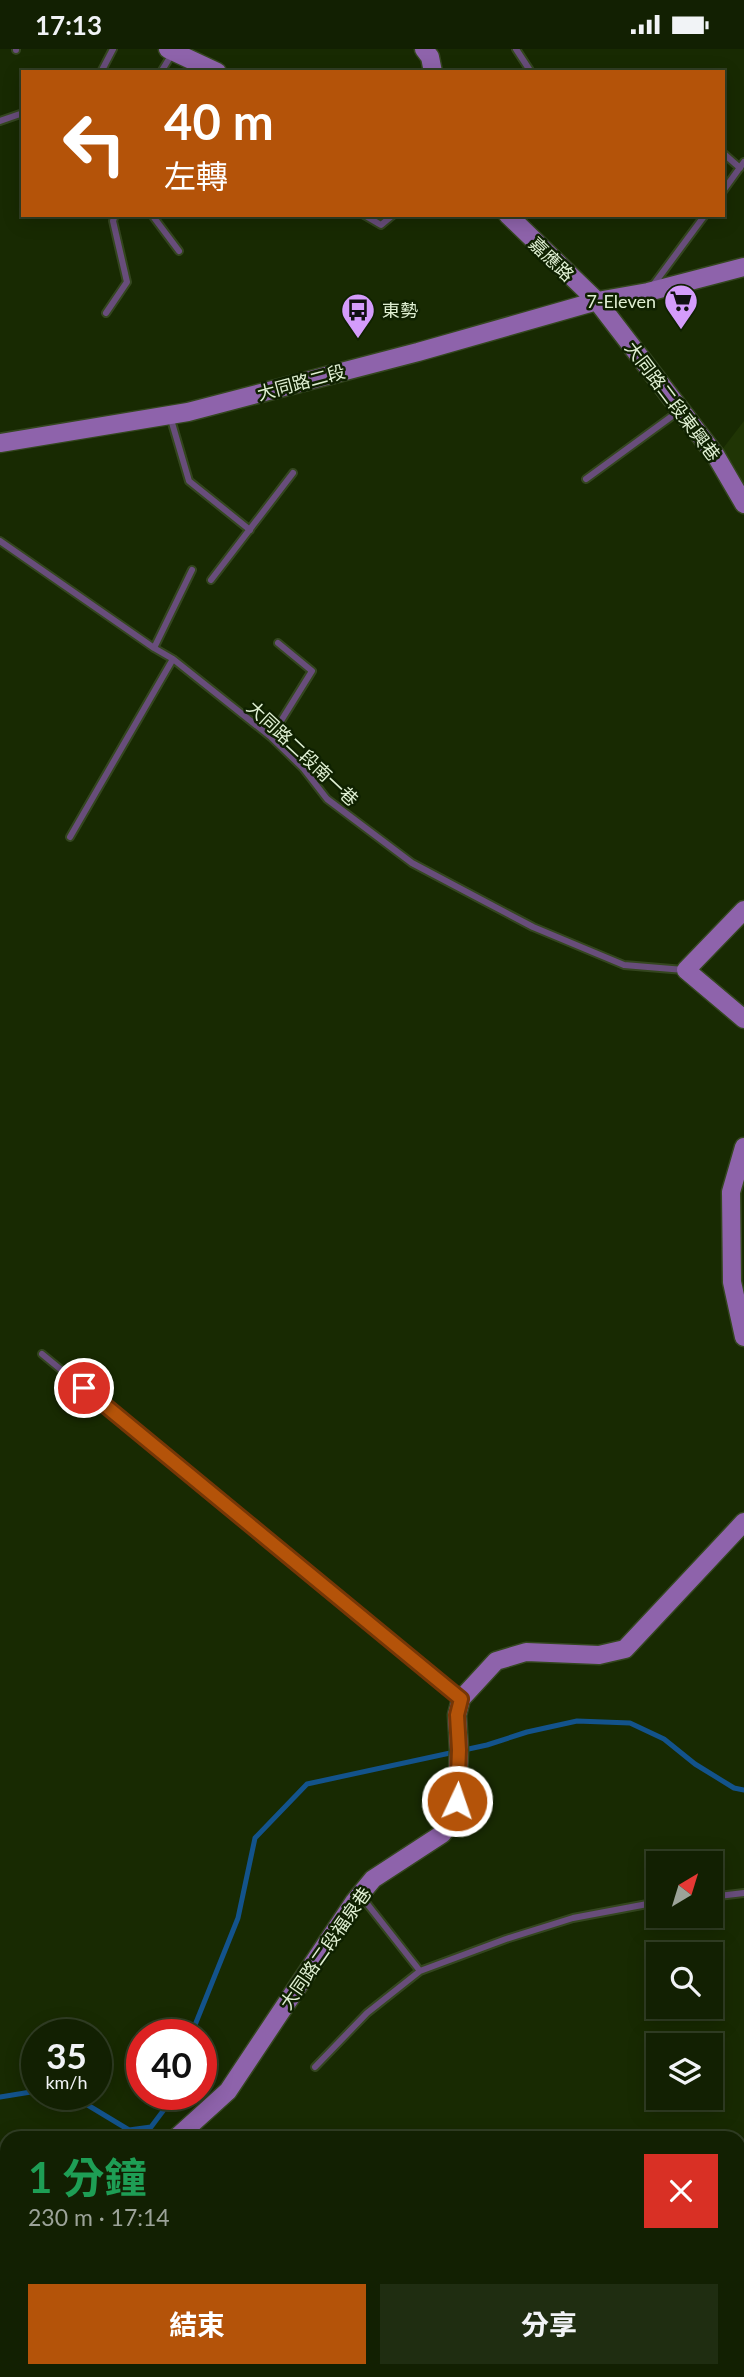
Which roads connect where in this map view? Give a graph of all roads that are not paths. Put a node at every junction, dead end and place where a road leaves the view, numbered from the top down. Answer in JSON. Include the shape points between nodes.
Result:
{"nodes":[{"id":1,"x":113,"y":49,"type":"edge"},
{"id":2,"x":424,"y":49,"type":"edge"},
{"id":3,"x":516,"y":49,"type":"edge"},
{"id":4,"x":171,"y":51,"type":"edge"},
{"id":5,"x":102,"y":70,"type":"edge"},
{"id":6,"x":162,"y":70,"type":"edge"},
{"id":7,"x":213,"y":70,"type":"edge"},
{"id":8,"x":433,"y":70,"type":"edge"},
{"id":9,"x":530,"y":70,"type":"edge"},
{"id":10,"x":21,"y":114,"type":"edge"},
{"id":11,"x":0,"y":121,"type":"edge"},
{"id":12,"x":725,"y":154,"type":"edge"},
{"id":13,"x":742,"y":165,"type":"edge"},
{"id":14,"x":725,"y":188,"type":"edge"},
{"id":15,"x":114,"y":217,"type":"edge"},
{"id":16,"x":154,"y":217,"type":"edge"},
{"id":17,"x":367,"y":217,"type":"edge"},
{"id":18,"x":391,"y":217,"type":"edge"},
{"id":19,"x":704,"y":217,"type":"edge"},
{"id":20,"x":515,"y":218,"type":"edge"},
{"id":21,"x":179,"y":251,"type":"dead end"},
{"id":22,"x":744,"y":267,"type":"edge"},
{"id":23,"x":648,"y":292,"type":"junction"},
{"id":24,"x":597,"y":301,"type":"junction"},
{"id":25,"x":106,"y":313,"type":"dead end"},
{"id":26,"x":680,"y":410,"type":"junction"},
{"id":27,"x":169,"y":415,"type":"junction"},
{"id":28,"x":0,"y":443,"type":"edge"},
{"id":29,"x":293,"y":473,"type":"dead end"},
{"id":30,"x":586,"y":479,"type":"dead end"},
{"id":31,"x":744,"y":504,"type":"edge"},
{"id":32,"x":250,"y":530,"type":"junction"},
{"id":33,"x":0,"y":541,"type":"edge"},
{"id":34,"x":192,"y":570,"type":"dead end"},
{"id":35,"x":211,"y":580,"type":"dead end"},
{"id":36,"x":278,"y":643,"type":"dead end"},
{"id":37,"x":154,"y":649,"type":"junction"},
{"id":38,"x":173,"y":659,"type":"junction"},
{"id":39,"x":271,"y":737,"type":"junction"},
{"id":40,"x":69,"y":837,"type":"dead end"},
{"id":41,"x":744,"y":911,"type":"edge"},
{"id":42,"x":686,"y":970,"type":"junction"},
{"id":43,"x":744,"y":1019,"type":"edge"},
{"id":44,"x":744,"y":1147,"type":"edge"},
{"id":45,"x":744,"y":1337,"type":"edge"},
{"id":46,"x":42,"y":1354,"type":"dead end"},
{"id":47,"x":744,"y":1522,"type":"edge"},
{"id":48,"x":461,"y":1699,"type":"junction"},
{"id":49,"x":744,"y":1893,"type":"edge"},
{"id":50,"x":360,"y":1895,"type":"junction"},
{"id":51,"x":723,"y":1895,"type":"edge"},
{"id":52,"x":646,"y":1904,"type":"edge"},
{"id":53,"x":420,"y":1971,"type":"junction"},
{"id":54,"x":315,"y":2067,"type":"dead end"},
{"id":55,"x":184,"y":2131,"type":"edge"}],
"edges":[{"from":1,"to":5,"type":"lane"},
{"from":2,"to":8,"type":"street"},
{"from":3,"to":9,"type":"lane"},
{"from":4,"to":6,"type":"lane"},
{"from":4,"to":7,"type":"street"},
{"from":10,"to":11,"type":"lane"},
{"from":12,"to":13,"type":"lane"},
{"from":13,"to":14,"type":"lane"},
{"from":15,"to":25,"type":"lane","via":[[127,282]]},
{"from":16,"to":21,"type":"lane"},
{"from":17,"to":18,"type":"lane","via":[[381,225]]},
{"from":19,"to":23,"type":"lane"},
{"from":20,"to":24,"type":"street","name":"嘉應路"},
{"from":22,"to":23,"type":"street","name":"大同路二段"},
{"from":23,"to":24,"type":"street","name":"大同路二段"},
{"from":24,"to":26,"type":"street","name":"大同路二段東興巷"},
{"from":24,"to":27,"type":"street","name":"大同路二段"},
{"from":26,"to":30,"type":"lane"},
{"from":26,"to":31,"type":"street","name":"大同路二段東興巷","via":[[716,456]]},
{"from":27,"to":28,"type":"street","name":"大同路二段"},
{"from":27,"to":32,"type":"lane","via":[[190,481]]},
{"from":29,"to":32,"type":"lane"},
{"from":32,"to":35,"type":"lane"},
{"from":33,"to":37,"type":"lane","name":"大同路二段南一巷"},
{"from":34,"to":37,"type":"lane"},
{"from":36,"to":39,"type":"lane","via":[[312,671]]},
{"from":37,"to":38,"type":"lane","name":"大同路二段南一巷"},
{"from":38,"to":39,"type":"lane","name":"大同路二段南一巷"},
{"from":38,"to":40,"type":"lane"},
{"from":39,"to":42,"type":"lane","name":"大同路二段南一巷","via":[[327,799],[435,876],[533,927],[624,965]]},
{"from":41,"to":42,"type":"street"},
{"from":42,"to":43,"type":"street"},
{"from":44,"to":45,"type":"street","via":[[731,1192],[732,1282]]},
{"from":46,"to":48,"type":"lane"},
{"from":47,"to":48,"type":"street","via":[[625,1650],[599,1655],[526,1652],[496,1661]]},
{"from":48,"to":50,"type":"street","name":"大同路二段福泉巷","via":[[456,1817],[442,1834],[373,1879]]},
{"from":49,"to":51,"type":"lane"},
{"from":50,"to":53,"type":"lane"},
{"from":50,"to":55,"type":"street","name":"大同路二段福泉巷","via":[[228,2091]]},
{"from":52,"to":53,"type":"lane","via":[[573,1918]]},
{"from":53,"to":54,"type":"lane","via":[[367,2013]]}]}
